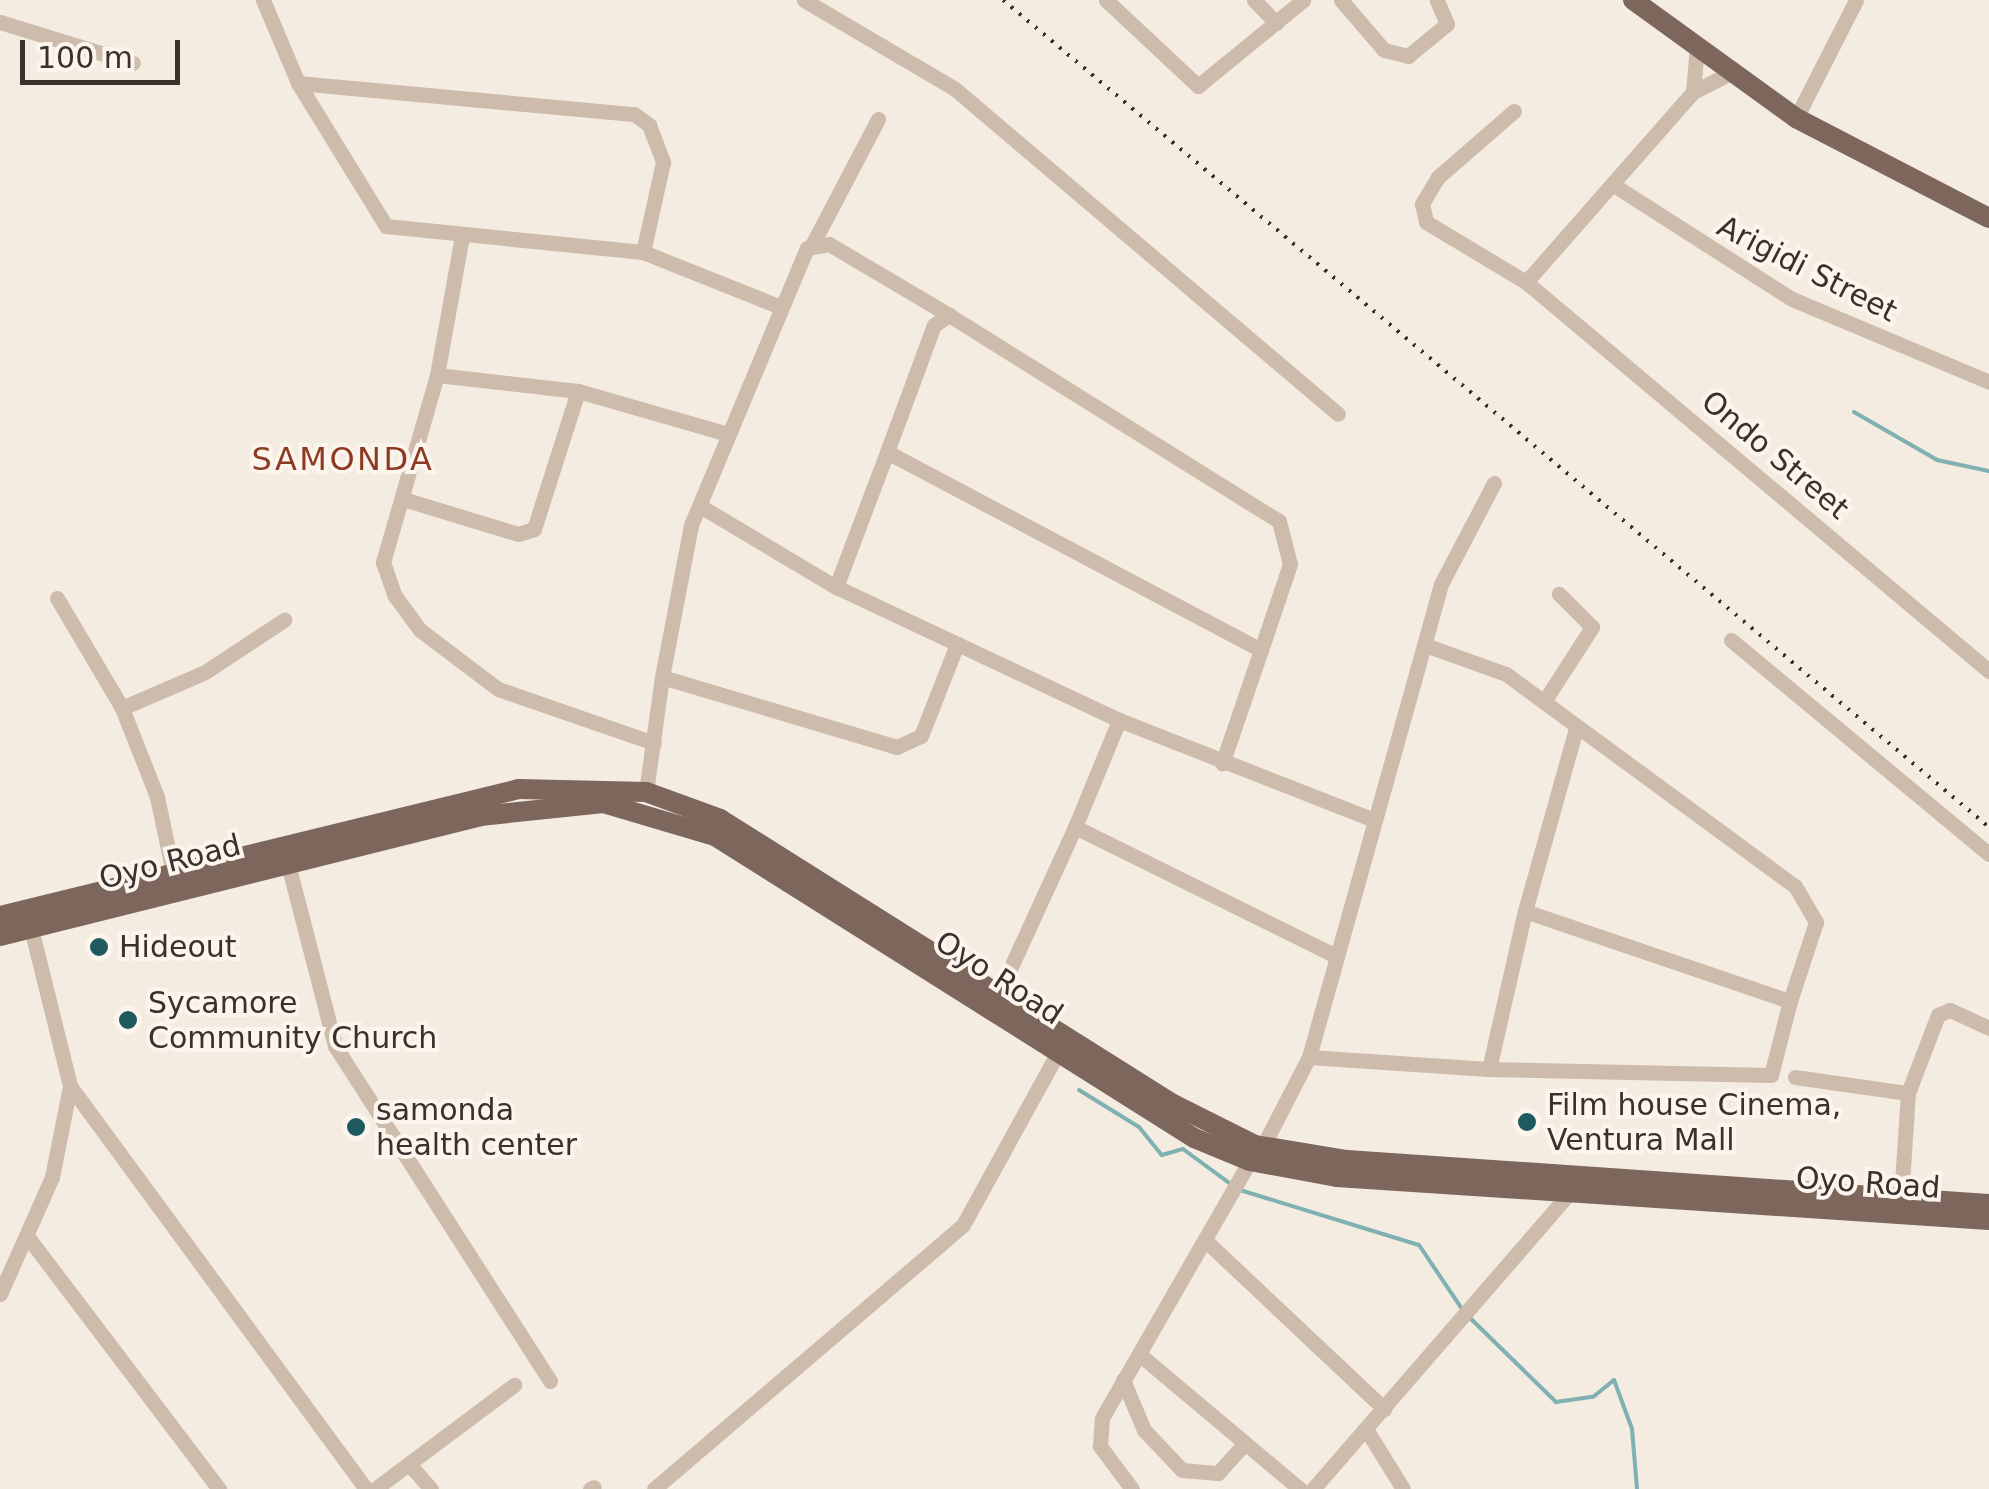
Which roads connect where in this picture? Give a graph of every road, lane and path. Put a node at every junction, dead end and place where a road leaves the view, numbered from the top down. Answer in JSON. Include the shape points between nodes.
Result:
{"nodes":[{"id":1,"x":263,"y":0,"type":"edge"},
{"id":2,"x":804,"y":0,"type":"edge"},
{"id":3,"x":1106,"y":0,"type":"edge"},
{"id":4,"x":1254,"y":0,"type":"edge"},
{"id":5,"x":1303,"y":0,"type":"edge"},
{"id":6,"x":1341,"y":0,"type":"edge"},
{"id":7,"x":1437,"y":0,"type":"edge"},
{"id":8,"x":1633,"y":0,"type":"edge"},
{"id":9,"x":1856,"y":0,"type":"edge"},
{"id":10,"x":0,"y":22,"type":"edge"},
{"id":11,"x":1276,"y":23,"type":"junction"},
{"id":12,"x":1696,"y":54,"type":"junction"},
{"id":13,"x":133,"y":63,"type":"dead end"},
{"id":14,"x":1727,"y":74,"type":"junction"},
{"id":15,"x":298,"y":83,"type":"junction"},
{"id":16,"x":1693,"y":92,"type":"junction"},
{"id":17,"x":1514,"y":111,"type":"dead end"},
{"id":18,"x":1796,"y":118,"type":"junction"},
{"id":19,"x":878,"y":119,"type":"dead end"},
{"id":20,"x":1612,"y":184,"type":"junction"},
{"id":21,"x":1989,"y":218,"type":"edge"},
{"id":22,"x":462,"y":236,"type":"junction"},
{"id":23,"x":813,"y":243,"type":"junction"},
{"id":24,"x":643,"y":252,"type":"junction"},
{"id":25,"x":1526,"y":282,"type":"junction"},
{"id":26,"x":778,"y":306,"type":"junction"},
{"id":27,"x":949,"y":314,"type":"junction"},
{"id":28,"x":436,"y":375,"type":"junction"},
{"id":29,"x":1989,"y":382,"type":"edge"},
{"id":30,"x":578,"y":390,"type":"junction"},
{"id":31,"x":1338,"y":414,"type":"dead end"},
{"id":32,"x":728,"y":434,"type":"junction"},
{"id":33,"x":887,"y":452,"type":"junction"},
{"id":34,"x":1494,"y":483,"type":"dead end"},
{"id":35,"x":403,"y":499,"type":"junction"},
{"id":36,"x":700,"y":506,"type":"junction"},
{"id":37,"x":836,"y":587,"type":"junction"},
{"id":38,"x":1559,"y":594,"type":"dead end"},
{"id":39,"x":57,"y":598,"type":"dead end"},
{"id":40,"x":284,"y":620,"type":"dead end"},
{"id":41,"x":1731,"y":640,"type":"dead end"},
{"id":42,"x":956,"y":644,"type":"junction"},
{"id":43,"x":1425,"y":645,"type":"junction"},
{"id":44,"x":1261,"y":650,"type":"junction"},
{"id":45,"x":1989,"y":671,"type":"edge"},
{"id":46,"x":662,"y":677,"type":"junction"},
{"id":47,"x":1546,"y":700,"type":"junction"},
{"id":48,"x":122,"y":708,"type":"junction"},
{"id":49,"x":1120,"y":720,"type":"junction"},
{"id":50,"x":1576,"y":728,"type":"junction"},
{"id":51,"x":654,"y":743,"type":"junction"},
{"id":52,"x":1222,"y":764,"type":"junction"},
{"id":53,"x":646,"y":792,"type":"junction"},
{"id":54,"x":1374,"y":820,"type":"junction"},
{"id":55,"x":1075,"y":827,"type":"junction"},
{"id":56,"x":1989,"y":854,"type":"edge"},
{"id":57,"x":288,"y":864,"type":"junction"},
{"id":58,"x":173,"y":872,"type":"junction"},
{"id":59,"x":1525,"y":911,"type":"junction"},
{"id":60,"x":0,"y":916,"type":"edge"},
{"id":61,"x":29,"y":919,"type":"junction"},
{"id":62,"x":0,"y":936,"type":"edge"},
{"id":63,"x":1336,"y":956,"type":"junction"},
{"id":64,"x":999,"y":993,"type":"junction"},
{"id":65,"x":1790,"y":1001,"type":"junction"},
{"id":66,"x":1989,"y":1028,"type":"edge"},
{"id":67,"x":1058,"y":1052,"type":"junction"},
{"id":68,"x":1309,"y":1057,"type":"junction"},
{"id":69,"x":1489,"y":1069,"type":"junction"},
{"id":70,"x":1796,"y":1077,"type":"dead end"},
{"id":71,"x":70,"y":1086,"type":"junction"},
{"id":72,"x":1908,"y":1093,"type":"junction"},
{"id":73,"x":1256,"y":1154,"type":"junction"},
{"id":74,"x":1570,"y":1192,"type":"junction"},
{"id":75,"x":1900,"y":1198,"type":"junction"},
{"id":76,"x":1868,"y":1204,"type":"junction"},
{"id":77,"x":1989,"y":1204,"type":"edge"},
{"id":78,"x":1989,"y":1220,"type":"edge"},
{"id":79,"x":27,"y":1236,"type":"junction"},
{"id":80,"x":1206,"y":1241,"type":"junction"},
{"id":81,"x":0,"y":1294,"type":"edge"},
{"id":82,"x":1138,"y":1354,"type":"junction"},
{"id":83,"x":1122,"y":1380,"type":"junction"},
{"id":84,"x":550,"y":1382,"type":"dead end"},
{"id":85,"x":514,"y":1385,"type":"dead end"},
{"id":86,"x":1384,"y":1409,"type":"junction"},
{"id":87,"x":1366,"y":1429,"type":"junction"},
{"id":88,"x":1245,"y":1443,"type":"junction"},
{"id":89,"x":410,"y":1465,"type":"junction"},
{"id":90,"x":679,"y":1471,"type":"junction"},
{"id":91,"x":219,"y":1489,"type":"edge"},
{"id":92,"x":366,"y":1489,"type":"edge"},
{"id":93,"x":376,"y":1489,"type":"edge"},
{"id":94,"x":431,"y":1489,"type":"edge"},
{"id":95,"x":654,"y":1489,"type":"edge"},
{"id":96,"x":676,"y":1489,"type":"edge"},
{"id":97,"x":1132,"y":1489,"type":"edge"},
{"id":98,"x":1300,"y":1489,"type":"edge"},
{"id":99,"x":1313,"y":1489,"type":"edge"},
{"id":100,"x":1402,"y":1489,"type":"edge"}],
"edges":[{"from":1,"to":15,"type":"street"},
{"from":2,"to":31,"type":"street","via":[[956,89]]},
{"from":3,"to":11,"type":"street","via":[[1198,86]]},
{"from":4,"to":11,"type":"street"},
{"from":5,"to":11,"type":"street"},
{"from":6,"to":7,"type":"street","via":[[1384,50],[1408,56],[1447,24]]},
{"from":8,"to":12,"type":"main road"},
{"from":9,"to":18,"type":"street"},
{"from":10,"to":13,"type":"street"},
{"from":12,"to":14,"type":"main road"},
{"from":12,"to":16,"type":"street"},
{"from":14,"to":16,"type":"street"},
{"from":14,"to":18,"type":"main road"},
{"from":15,"to":22,"type":"street","via":[[386,226]]},
{"from":15,"to":24,"type":"street","via":[[634,114],[650,125],[663,162]]},
{"from":16,"to":20,"type":"street"},
{"from":17,"to":25,"type":"street","name":"Ondo Street","via":[[1438,177],[1422,204],[1441,236]]},
{"from":18,"to":21,"type":"main road"},
{"from":19,"to":23,"type":"street"},
{"from":20,"to":25,"type":"street"},
{"from":20,"to":29,"type":"street","name":"Arigidi Street","via":[[1792,299]]},
{"from":22,"to":24,"type":"street"},
{"from":22,"to":28,"type":"street"},
{"from":23,"to":26,"type":"street"},
{"from":23,"to":27,"type":"street"},
{"from":24,"to":26,"type":"street"},
{"from":25,"to":45,"type":"street","name":"Ondo Street"},
{"from":26,"to":32,"type":"street"},
{"from":27,"to":33,"type":"street","via":[[934,325]]},
{"from":27,"to":44,"type":"street","via":[[1279,521],[1290,564]]},
{"from":28,"to":30,"type":"street"},
{"from":28,"to":35,"type":"street"},
{"from":30,"to":32,"type":"street"},
{"from":30,"to":35,"type":"street","via":[[534,528],[518,534]]},
{"from":32,"to":36,"type":"street"},
{"from":33,"to":37,"type":"street"},
{"from":33,"to":44,"type":"street"},
{"from":34,"to":43,"type":"street","via":[[1447,570]]},
{"from":35,"to":51,"type":"street","via":[[383,562],[420,630],[498,689]]},
{"from":36,"to":37,"type":"street"},
{"from":36,"to":46,"type":"street"},
{"from":37,"to":42,"type":"street"},
{"from":38,"to":47,"type":"street","via":[[1592,627]]},
{"from":39,"to":48,"type":"street"},
{"from":40,"to":48,"type":"street","via":[[205,672]]},
{"from":41,"to":56,"type":"street"},
{"from":42,"to":46,"type":"street","via":[[921,736],[897,747]]},
{"from":42,"to":49,"type":"street"},
{"from":43,"to":47,"type":"street","via":[[1506,674]]},
{"from":43,"to":54,"type":"street"},
{"from":44,"to":52,"type":"street"},
{"from":46,"to":51,"type":"street"},
{"from":47,"to":50,"type":"street"},
{"from":48,"to":58,"type":"street","via":[[157,797]]},
{"from":49,"to":52,"type":"street"},
{"from":49,"to":55,"type":"street"},
{"from":50,"to":59,"type":"street"},
{"from":50,"to":65,"type":"street","via":[[1694,806],[1812,904],[1814,939]]},
{"from":51,"to":53,"type":"street"},
{"from":52,"to":54,"type":"street"},
{"from":53,"to":58,"type":"main road","name":"Oyo Road","via":[[519,789]]},
{"from":53,"to":64,"type":"main road","name":"Oyo Road","via":[[720,819]]},
{"from":54,"to":63,"type":"street"},
{"from":55,"to":63,"type":"street"},
{"from":55,"to":64,"type":"street"},
{"from":57,"to":61,"type":"main road","name":"Oyo Road"},
{"from":57,"to":67,"type":"main road","name":"Oyo Road","via":[[523,808],[642,809],[762,863]]},
{"from":57,"to":84,"type":"street","via":[[334,1046]]},
{"from":58,"to":61,"type":"main road","name":"Oyo Road"},
{"from":59,"to":65,"type":"street"},
{"from":59,"to":69,"type":"street"},
{"from":60,"to":61,"type":"main road","name":"Oyo Road"},
{"from":61,"to":62,"type":"main road","name":"Oyo Road"},
{"from":61,"to":71,"type":"street"},
{"from":63,"to":68,"type":"street"},
{"from":64,"to":73,"type":"main road","name":"Oyo Road"},
{"from":65,"to":69,"type":"street","via":[[1771,1075]]},
{"from":66,"to":72,"type":"street","via":[[1941,1011]]},
{"from":67,"to":73,"type":"main road","name":"Oyo Road","via":[[1194,1138]]},
{"from":67,"to":90,"type":"street","via":[[963,1225]]},
{"from":68,"to":69,"type":"street"},
{"from":68,"to":73,"type":"street"},
{"from":70,"to":72,"type":"street"},
{"from":71,"to":79,"type":"street","via":[[52,1177]]},
{"from":71,"to":92,"type":"street"},
{"from":72,"to":75,"type":"street"},
{"from":73,"to":74,"type":"main road","name":"Oyo Road","via":[[1337,1177]]},
{"from":73,"to":76,"type":"main road","name":"Oyo Road"},
{"from":73,"to":80,"type":"street"},
{"from":74,"to":76,"type":"main road","name":"Oyo Road"},
{"from":74,"to":86,"type":"street"},
{"from":75,"to":76,"type":"main road","name":"Oyo Road"},
{"from":75,"to":77,"type":"main road","name":"Oyo Road"},
{"from":76,"to":78,"type":"main road","name":"Oyo Road"},
{"from":79,"to":81,"type":"street"},
{"from":79,"to":91,"type":"street"},
{"from":80,"to":82,"type":"street"},
{"from":80,"to":86,"type":"street"},
{"from":82,"to":83,"type":"street"},
{"from":82,"to":88,"type":"street"},
{"from":83,"to":88,"type":"street","via":[[1144,1430],[1182,1470],[1218,1473]]},
{"from":83,"to":97,"type":"street","via":[[1100,1446]]},
{"from":85,"to":89,"type":"street"},
{"from":86,"to":87,"type":"street"},
{"from":87,"to":99,"type":"street"},
{"from":87,"to":100,"type":"street"},
{"from":88,"to":98,"type":"street"},
{"from":89,"to":93,"type":"street"},
{"from":89,"to":94,"type":"street"},
{"from":90,"to":95,"type":"street"},
{"from":90,"to":96,"type":"street"}]}
